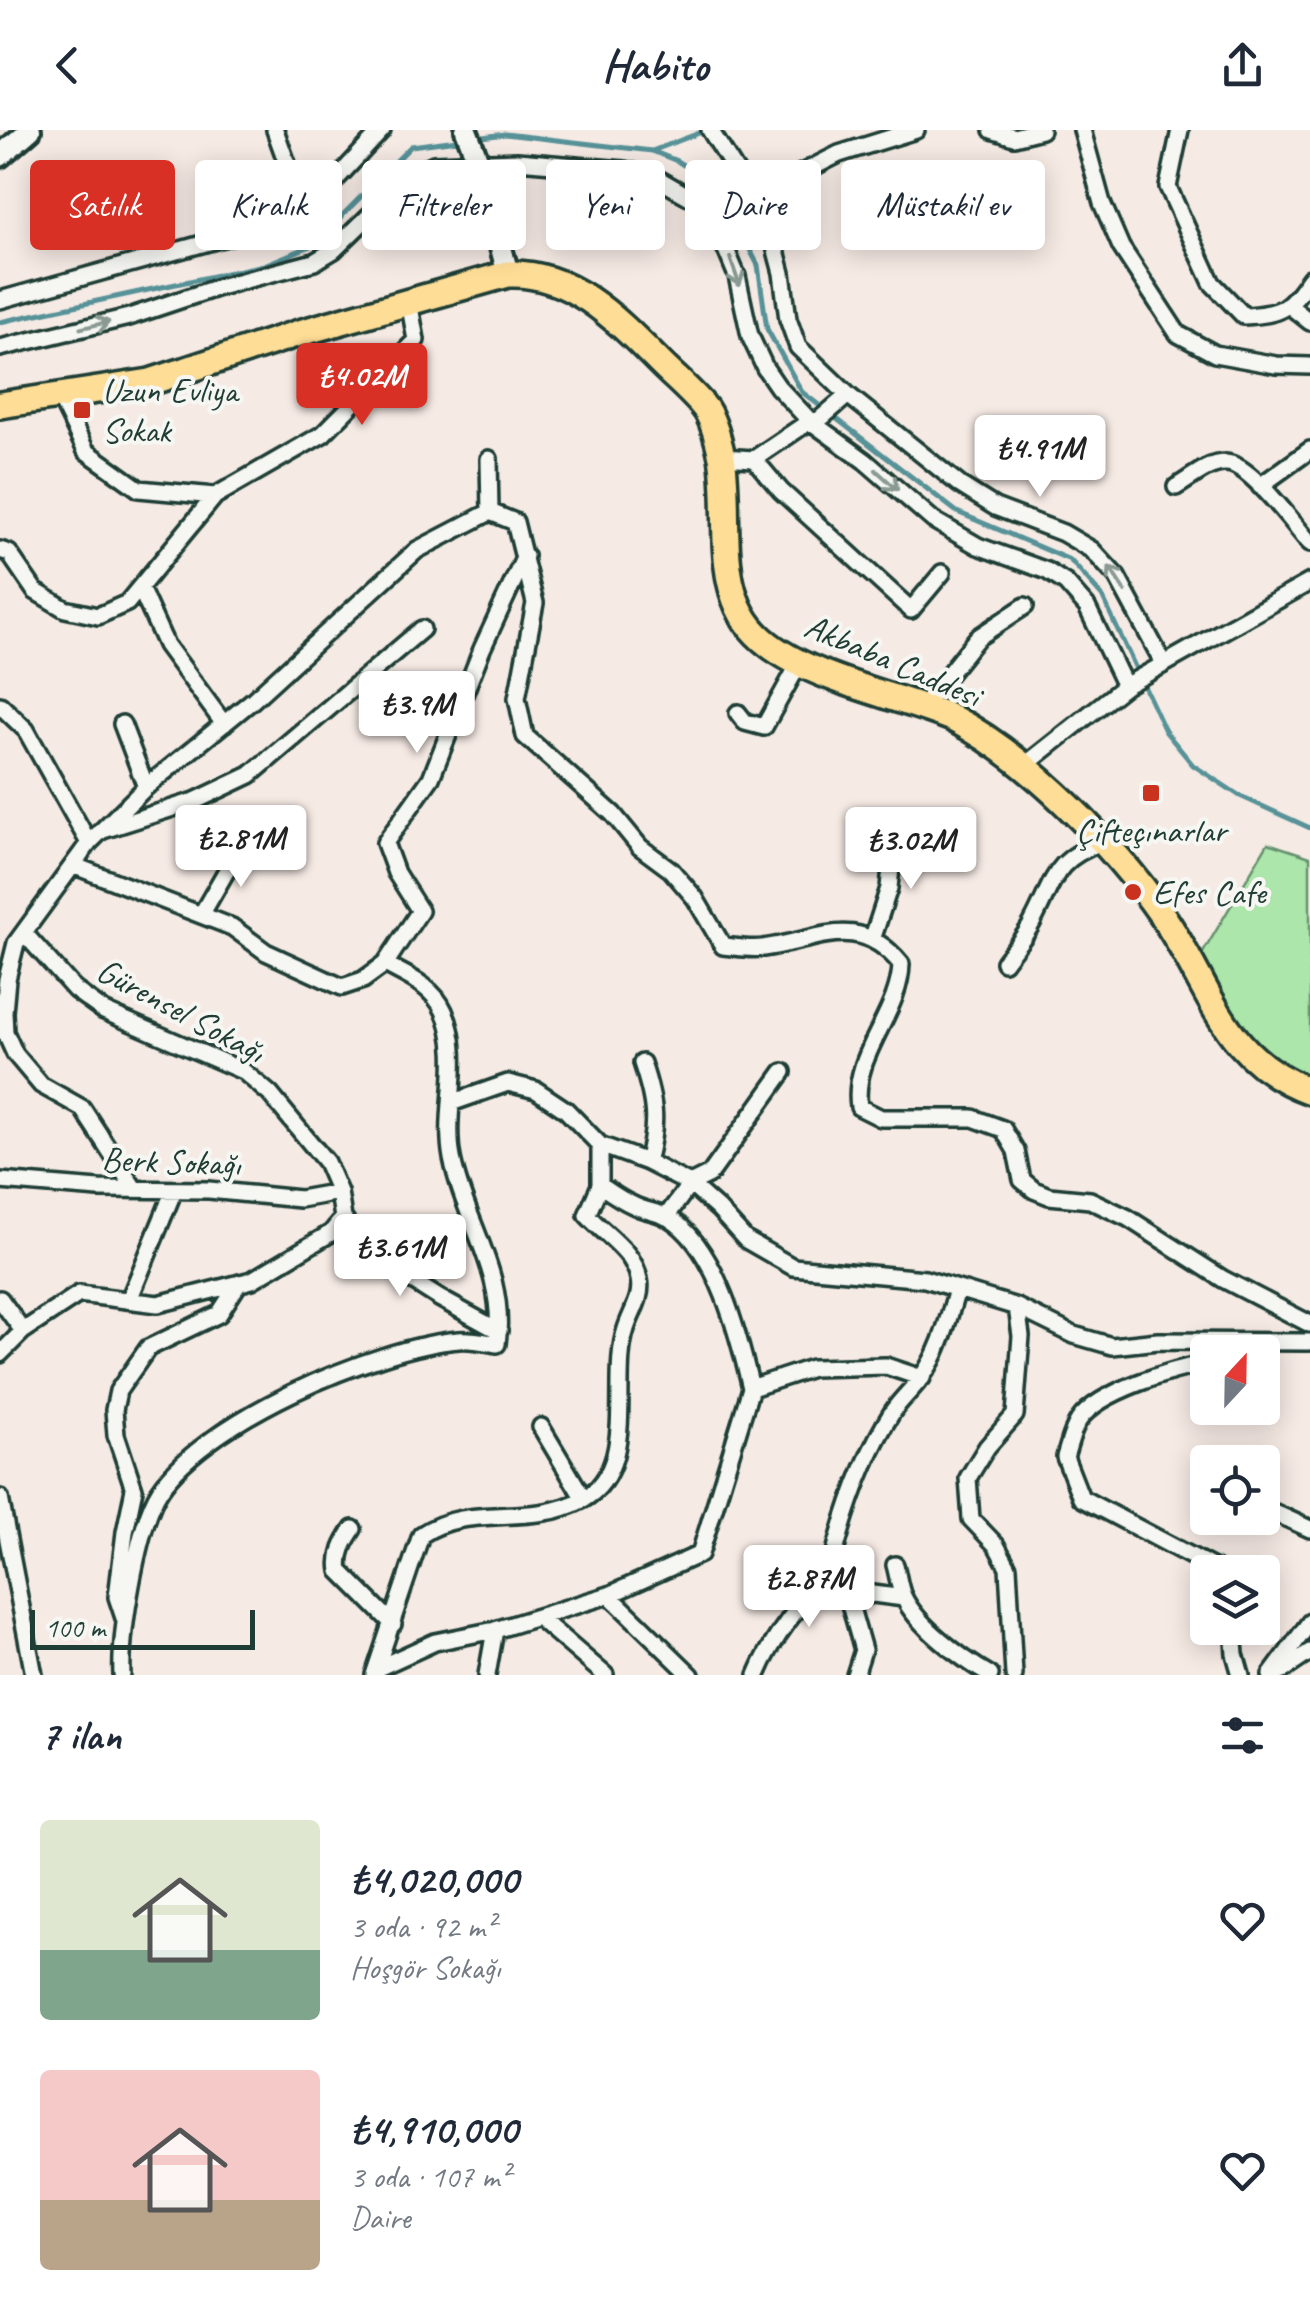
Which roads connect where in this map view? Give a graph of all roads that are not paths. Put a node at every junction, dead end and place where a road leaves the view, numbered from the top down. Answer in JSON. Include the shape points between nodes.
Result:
{"nodes":[{"id":1,"x":30,"y":130,"type":"edge"},
{"id":2,"x":275,"y":130,"type":"edge"},
{"id":3,"x":466,"y":130,"type":"edge"},
{"id":4,"x":729,"y":130,"type":"edge"},
{"id":5,"x":916,"y":130,"type":"edge"},
{"id":6,"x":992,"y":130,"type":"edge"},
{"id":7,"x":1041,"y":130,"type":"edge"},
{"id":8,"x":1082,"y":130,"type":"edge"},
{"id":9,"x":1180,"y":130,"type":"edge"},
{"id":10,"x":379,"y":131,"type":"edge"},
{"id":11,"x":712,"y":134,"type":"edge"},
{"id":12,"x":0,"y":156,"type":"edge"},
{"id":13,"x":477,"y":157,"type":"junction"},
{"id":14,"x":286,"y":160,"type":"edge"},
{"id":15,"x":729,"y":160,"type":"edge"},
{"id":16,"x":821,"y":164,"type":"edge"},
{"id":17,"x":776,"y":250,"type":"edge"},
{"id":18,"x":508,"y":274,"type":"junction"},
{"id":19,"x":1310,"y":278,"type":"edge"},
{"id":20,"x":0,"y":300,"type":"edge"},
{"id":21,"x":410,"y":302,"type":"junction"},
{"id":22,"x":1290,"y":306,"type":"junction"},
{"id":23,"x":1310,"y":322,"type":"edge"},
{"id":24,"x":0,"y":348,"type":"edge"},
{"id":25,"x":1310,"y":366,"type":"edge"},
{"id":26,"x":60,"y":398,"type":"junction"},
{"id":27,"x":845,"y":398,"type":"junction"},
{"id":28,"x":0,"y":404,"type":"edge"},
{"id":29,"x":815,"y":420,"type":"junction"},
{"id":30,"x":1310,"y":450,"type":"edge"},
{"id":31,"x":722,"y":457,"type":"junction"},
{"id":32,"x":489,"y":459,"type":"dead end"},
{"id":33,"x":754,"y":459,"type":"junction"},
{"id":34,"x":1260,"y":486,"type":"junction"},
{"id":35,"x":1176,"y":487,"type":"dead end"},
{"id":36,"x":215,"y":496,"type":"junction"},
{"id":37,"x":490,"y":512,"type":"junction"},
{"id":38,"x":1310,"y":544,"type":"edge"},
{"id":39,"x":0,"y":550,"type":"edge"},
{"id":40,"x":525,"y":556,"type":"junction"},
{"id":41,"x":942,"y":573,"type":"dead end"},
{"id":42,"x":1310,"y":582,"type":"edge"},
{"id":43,"x":141,"y":590,"type":"junction"},
{"id":44,"x":1025,"y":606,"type":"dead end"},
{"id":45,"x":422,"y":629,"type":"dead end"},
{"id":46,"x":800,"y":662,"type":"junction"},
{"id":47,"x":1164,"y":664,"type":"junction"},
{"id":48,"x":1130,"y":684,"type":"junction"},
{"id":49,"x":0,"y":705,"type":"edge"},
{"id":50,"x":923,"y":706,"type":"junction"},
{"id":51,"x":738,"y":713,"type":"dead end"},
{"id":52,"x":122,"y":724,"type":"dead end"},
{"id":53,"x":224,"y":724,"type":"junction"},
{"id":54,"x":1024,"y":766,"type":"junction"},
{"id":55,"x":146,"y":787,"type":"junction"},
{"id":56,"x":894,"y":836,"type":"dead end"},
{"id":57,"x":94,"y":837,"type":"junction"},
{"id":58,"x":243,"y":842,"type":"dead end"},
{"id":59,"x":1104,"y":842,"type":"junction"},
{"id":60,"x":75,"y":866,"type":"junction"},
{"id":61,"x":200,"y":915,"type":"junction"},
{"id":62,"x":873,"y":937,"type":"junction"},
{"id":63,"x":14,"y":938,"type":"edge"},
{"id":64,"x":1004,"y":962,"type":"dead end"},
{"id":65,"x":385,"y":964,"type":"junction"},
{"id":66,"x":2,"y":1013,"type":"edge"},
{"id":67,"x":642,"y":1063,"type":"dead end"},
{"id":68,"x":783,"y":1072,"type":"dead end"},
{"id":69,"x":1310,"y":1090,"type":"edge"},
{"id":70,"x":451,"y":1103,"type":"junction"},
{"id":71,"x":600,"y":1145,"type":"junction"},
{"id":72,"x":646,"y":1162,"type":"junction"},
{"id":73,"x":0,"y":1181,"type":"edge"},
{"id":74,"x":690,"y":1184,"type":"junction"},
{"id":75,"x":600,"y":1185,"type":"junction"},
{"id":76,"x":134,"y":1188,"type":"junction"},
{"id":77,"x":174,"y":1190,"type":"junction"},
{"id":78,"x":340,"y":1192,"type":"junction"},
{"id":79,"x":666,"y":1217,"type":"junction"},
{"id":80,"x":343,"y":1218,"type":"junction"},
{"id":81,"x":239,"y":1283,"type":"junction"},
{"id":82,"x":956,"y":1290,"type":"junction"},
{"id":83,"x":0,"y":1299,"type":"edge"},
{"id":84,"x":128,"y":1300,"type":"junction"},
{"id":85,"x":1017,"y":1307,"type":"junction"},
{"id":86,"x":1310,"y":1324,"type":"edge"},
{"id":87,"x":23,"y":1331,"type":"junction"},
{"id":88,"x":498,"y":1337,"type":"junction"},
{"id":89,"x":1310,"y":1343,"type":"edge"},
{"id":90,"x":1280,"y":1349,"type":"edge"},
{"id":91,"x":0,"y":1354,"type":"edge"},
{"id":92,"x":1190,"y":1366,"type":"edge"},
{"id":93,"x":922,"y":1378,"type":"junction"},
{"id":94,"x":752,"y":1388,"type":"junction"},
{"id":95,"x":541,"y":1427,"type":"dead end"},
{"id":96,"x":0,"y":1498,"type":"edge"},
{"id":97,"x":584,"y":1499,"type":"junction"},
{"id":98,"x":1280,"y":1516,"type":"edge"},
{"id":99,"x":354,"y":1528,"type":"dead end"},
{"id":100,"x":1310,"y":1529,"type":"edge"},
{"id":101,"x":1190,"y":1556,"type":"edge"},
{"id":102,"x":895,"y":1565,"type":"dead end"},
{"id":103,"x":831,"y":1568,"type":"junction"},
{"id":104,"x":610,"y":1595,"type":"junction"},
{"id":105,"x":904,"y":1598,"type":"junction"},
{"id":106,"x":849,"y":1601,"type":"junction"},
{"id":107,"x":539,"y":1618,"type":"junction"},
{"id":108,"x":124,"y":1619,"type":"junction"},
{"id":109,"x":1310,"y":1622,"type":"edge"},
{"id":110,"x":393,"y":1624,"type":"junction"},
{"id":111,"x":494,"y":1630,"type":"junction"},
{"id":112,"x":1234,"y":1645,"type":"edge"},
{"id":113,"x":1310,"y":1652,"type":"edge"},
{"id":114,"x":376,"y":1672,"type":"edge"},
{"id":115,"x":34,"y":1675,"type":"edge"},
{"id":116,"x":122,"y":1675,"type":"edge"},
{"id":117,"x":487,"y":1675,"type":"edge"},
{"id":118,"x":605,"y":1675,"type":"edge"},
{"id":119,"x":690,"y":1675,"type":"edge"},
{"id":120,"x":757,"y":1675,"type":"edge"},
{"id":121,"x":855,"y":1675,"type":"edge"},
{"id":122,"x":990,"y":1675,"type":"edge"},
{"id":123,"x":1014,"y":1675,"type":"edge"},
{"id":124,"x":1242,"y":1675,"type":"edge"},
{"id":125,"x":1274,"y":1675,"type":"edge"}],
"edges":[{"from":1,"to":12,"type":"street"},
{"from":2,"to":14,"type":"street"},
{"from":3,"to":13,"type":"street"},
{"from":4,"to":11,"type":"street"},
{"from":5,"to":16,"type":"street"},
{"from":6,"to":7,"type":"street","via":[[1014,137]]},
{"from":8,"to":25,"type":"street","via":[[1121,247],[1178,334],[1215,354]]},
{"from":9,"to":22,"type":"street","via":[[1168,188],[1212,284],[1244,316]]},
{"from":10,"to":20,"type":"street","via":[[292,219]]},
{"from":11,"to":15,"type":"street"},
{"from":13,"to":18,"type":"street"},
{"from":24,"to":13,"type":"street","one_way":true,"via":[[314,262],[410,174]]},
{"from":13,"to":29,"type":"street","one_way":true,"via":[[624,170],[684,192],[704,209],[732,263],[765,368]]},
{"from":17,"to":27,"type":"street","via":[[798,346]]},
{"from":18,"to":21,"type":"main road","name":"Akbaba Caddesi"},
{"from":18,"to":31,"type":"main road","name":"Akbaba Caddesi","via":[[532,273],[591,299],[622,325],[707,410]]},
{"from":19,"to":22,"type":"street"},
{"from":21,"to":26,"type":"main road","name":"Akbaba Caddesi","via":[[150,382]]},
{"from":21,"to":36,"type":"street","via":[[416,340],[355,403],[323,434]]},
{"from":22,"to":23,"type":"street"},
{"from":26,"to":28,"type":"main road","name":"Akbaba Caddesi"},
{"from":26,"to":36,"type":"street","via":[[86,451],[138,488]]},
{"from":27,"to":29,"type":"street"},
{"from":47,"to":27,"type":"street","one_way":true,"via":[[1117,576],[1092,550],[978,498]]},
{"from":29,"to":33,"type":"street"},
{"from":29,"to":48,"type":"street","one_way":true,"via":[[948,530],[1066,583]]},
{"from":30,"to":34,"type":"street"},
{"from":31,"to":33,"type":"street"},
{"from":31,"to":46,"type":"main road","name":"Akbaba Caddesi","via":[[727,556],[738,605],[761,639]]},
{"from":32,"to":37,"type":"street"},
{"from":33,"to":41,"type":"street","via":[[911,610]]},
{"from":34,"to":35,"type":"street","via":[[1227,462]]},
{"from":34,"to":38,"type":"street"},
{"from":36,"to":43,"type":"street"},
{"from":37,"to":40,"type":"street","via":[[515,522]]},
{"from":37,"to":53,"type":"street","via":[[417,550]]},
{"from":39,"to":43,"type":"street","via":[[35,591],[65,608],[98,616]]},
{"from":40,"to":62,"type":"street","via":[[535,603],[517,698],[526,736],[671,870],[723,946],[757,949],[834,932]]},
{"from":40,"to":65,"type":"street","via":[[432,778],[384,843],[420,911]]},
{"from":42,"to":47,"type":"street"},
{"from":43,"to":53,"type":"street","via":[[166,645]]},
{"from":44,"to":50,"type":"street","via":[[976,638]]},
{"from":45,"to":57,"type":"street","via":[[250,775]]},
{"from":46,"to":50,"type":"main road","name":"Akbaba Caddesi"},
{"from":46,"to":51,"type":"street","via":[[764,727]]},
{"from":47,"to":48,"type":"street"},
{"from":48,"to":54,"type":"street"},
{"from":49,"to":57,"type":"street","via":[[26,730]]},
{"from":50,"to":54,"type":"main road","name":"Akbaba Caddesi","via":[[972,729]]},
{"from":52,"to":55,"type":"street"},
{"from":53,"to":55,"type":"street"},
{"from":54,"to":59,"type":"main road","name":"Akbaba Caddesi"},
{"from":55,"to":57,"type":"street"},
{"from":56,"to":62,"type":"street"},
{"from":57,"to":60,"type":"street"},
{"from":58,"to":61,"type":"street"},
{"from":59,"to":64,"type":"street","via":[[1076,852],[1060,868]]},
{"from":59,"to":69,"type":"main road","name":"Akbaba Caddesi","via":[[1164,917],[1232,1037],[1263,1069]]},
{"from":60,"to":61,"type":"street"},
{"from":60,"to":63,"type":"street"},
{"from":61,"to":65,"type":"street","via":[[342,987]]},
{"from":62,"to":86,"type":"street","via":[[901,964],[900,983],[868,1054],[859,1108],[881,1118],[973,1118],[1003,1129],[1022,1180],[1034,1190],[1090,1200],[1128,1218]]},
{"from":63,"to":66,"type":"street"},
{"from":63,"to":78,"type":"street","name":"Gürensel Sokağı","via":[[104,1012],[243,1071],[326,1162]]},
{"from":65,"to":70,"type":"street","via":[[426,986],[444,1011],[453,1050]]},
{"from":66,"to":76,"type":"street","via":[[15,1054],[40,1085],[82,1108]]},
{"from":67,"to":72,"type":"street","via":[[655,1103]]},
{"from":68,"to":74,"type":"street","via":[[710,1174]]},
{"from":70,"to":71,"type":"street","via":[[508,1082],[566,1110]]},
{"from":70,"to":88,"type":"street","via":[[452,1157],[500,1300]]},
{"from":71,"to":72,"type":"street"},
{"from":71,"to":75,"type":"street"},
{"from":72,"to":74,"type":"street"},
{"from":73,"to":76,"type":"street","name":"Berk Sokağı"},
{"from":74,"to":79,"type":"street"},
{"from":74,"to":82,"type":"street","via":[[746,1240],[793,1266],[925,1279]]},
{"from":75,"to":79,"type":"street"},
{"from":75,"to":97,"type":"street","via":[[587,1216],[634,1260],[641,1284],[625,1330],[616,1447],[604,1482]]},
{"from":76,"to":77,"type":"street","name":"Berk Sokağı"},
{"from":77,"to":78,"type":"street","name":"Berk Sokağı","via":[[300,1198]]},
{"from":77,"to":84,"type":"street"},
{"from":78,"to":80,"type":"street"},
{"from":79,"to":94,"type":"street","via":[[701,1252],[735,1322]]},
{"from":80,"to":81,"type":"street","via":[[331,1233]]},
{"from":80,"to":88,"type":"street","via":[[370,1254]]},
{"from":81,"to":84,"type":"street","via":[[158,1304]]},
{"from":81,"to":108,"type":"street","via":[[219,1314],[148,1348],[118,1391],[116,1435],[134,1489],[117,1597]]},
{"from":82,"to":85,"type":"street"},
{"from":82,"to":93,"type":"street","via":[[938,1352]]},
{"from":83,"to":87,"type":"street"},
{"from":84,"to":87,"type":"street","via":[[78,1294]]},
{"from":85,"to":89,"type":"street","via":[[1112,1346]]},
{"from":85,"to":123,"type":"street","via":[[1015,1415],[968,1478],[971,1519],[1008,1566]]},
{"from":87,"to":91,"type":"street"},
{"from":88,"to":108,"type":"street","via":[[367,1360],[222,1432],[178,1467],[156,1498]]},
{"from":89,"to":90,"type":"street"},
{"from":92,"to":101,"type":"street","via":[[1092,1406],[1065,1457],[1081,1498]]},
{"from":93,"to":94,"type":"street","via":[[886,1366],[812,1368]]},
{"from":93,"to":103,"type":"street","via":[[894,1409],[870,1455]]},
{"from":94,"to":104,"type":"street","via":[[700,1554]]},
{"from":95,"to":97,"type":"street"},
{"from":96,"to":115,"type":"street"},
{"from":97,"to":110,"type":"street","via":[[538,1516],[436,1525],[421,1535]]},
{"from":98,"to":100,"type":"street"},
{"from":99,"to":110,"type":"street","via":[[344,1542],[340,1571]]},
{"from":102,"to":105,"type":"street"},
{"from":103,"to":106,"type":"street"},
{"from":103,"to":120,"type":"street","via":[[794,1611]]},
{"from":104,"to":107,"type":"street"},
{"from":104,"to":119,"type":"street"},
{"from":105,"to":106,"type":"street","via":[[873,1594]]},
{"from":105,"to":122,"type":"street","via":[[942,1641]]},
{"from":106,"to":121,"type":"street","via":[[863,1650]]},
{"from":107,"to":111,"type":"street"},
{"from":107,"to":118,"type":"street"},
{"from":108,"to":116,"type":"street"},
{"from":109,"to":125,"type":"street"},
{"from":110,"to":114,"type":"street"},
{"from":111,"to":114,"type":"street","via":[[435,1642]]},
{"from":111,"to":117,"type":"street"},
{"from":112,"to":124,"type":"street"},
{"from":113,"to":125,"type":"street"}]}
